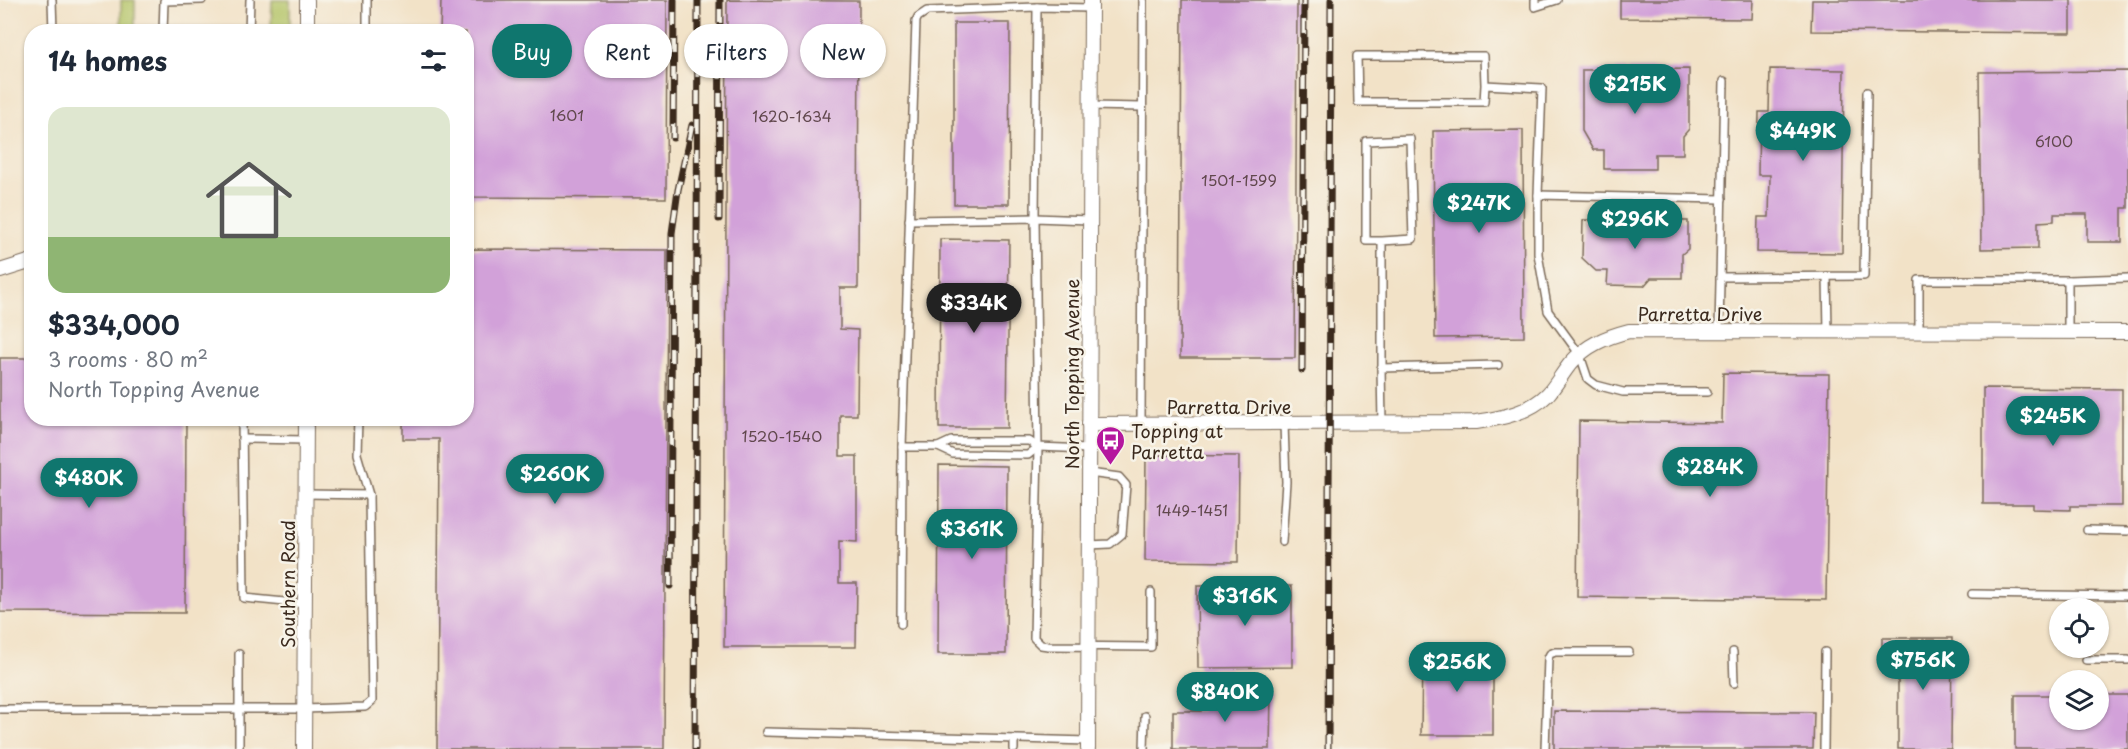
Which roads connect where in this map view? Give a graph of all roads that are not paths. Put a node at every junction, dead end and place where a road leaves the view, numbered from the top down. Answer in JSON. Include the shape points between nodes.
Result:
{"nodes":[{"id":1,"x":52,"y":0,"type":"edge"},
{"id":2,"x":202,"y":0,"type":"edge"},
{"id":3,"x":250,"y":0,"type":"edge"},
{"id":4,"x":308,"y":0,"type":"edge"},
{"id":5,"x":367,"y":0,"type":"edge"},
{"id":6,"x":1143,"y":0,"type":"edge"},
{"id":7,"x":1535,"y":0,"type":"edge"},
{"id":8,"x":1557,"y":0,"type":"edge"},
{"id":9,"x":1091,"y":4,"type":"edge"},
{"id":10,"x":1037,"y":7,"type":"junction"},
{"id":11,"x":52,"y":24,"type":"edge"},
{"id":12,"x":163,"y":24,"type":"edge"},
{"id":13,"x":249,"y":24,"type":"edge"},
{"id":14,"x":307,"y":24,"type":"edge"},
{"id":15,"x":368,"y":24,"type":"edge"},
{"id":16,"x":1724,"y":81,"type":"dead end"},
{"id":17,"x":1485,"y":85,"type":"junction"},
{"id":18,"x":1867,"y":92,"type":"dead end"},
{"id":19,"x":1090,"y":106,"type":"junction"},
{"id":20,"x":1142,"y":107,"type":"junction"},
{"id":21,"x":1539,"y":195,"type":"junction"},
{"id":22,"x":1722,"y":199,"type":"junction"},
{"id":23,"x":1035,"y":219,"type":"junction"},
{"id":24,"x":909,"y":220,"type":"junction"},
{"id":25,"x":1089,"y":220,"type":"junction"},
{"id":26,"x":1382,"y":241,"type":"junction"},
{"id":27,"x":24,"y":264,"type":"edge"},
{"id":28,"x":0,"y":271,"type":"edge"},
{"id":29,"x":1827,"y":276,"type":"junction"},
{"id":30,"x":1720,"y":277,"type":"junction"},
{"id":31,"x":2128,"y":278,"type":"edge"},
{"id":32,"x":2068,"y":280,"type":"junction"},
{"id":33,"x":1719,"y":331,"type":"junction"},
{"id":34,"x":1828,"y":332,"type":"junction"},
{"id":35,"x":1919,"y":332,"type":"junction"},
{"id":36,"x":2068,"y":332,"type":"junction"},
{"id":37,"x":2128,"y":332,"type":"edge"},
{"id":38,"x":1580,"y":355,"type":"junction"},
{"id":39,"x":1498,"y":365,"type":"dead end"},
{"id":40,"x":1382,"y":368,"type":"junction"},
{"id":41,"x":1707,"y":392,"type":"dead end"},
{"id":42,"x":1382,"y":423,"type":"junction"},
{"id":43,"x":1089,"y":424,"type":"junction"},
{"id":44,"x":1141,"y":424,"type":"junction"},
{"id":45,"x":1284,"y":424,"type":"junction"},
{"id":46,"x":242,"y":426,"type":"edge"},
{"id":47,"x":306,"y":426,"type":"edge"},
{"id":48,"x":358,"y":426,"type":"edge"},
{"id":49,"x":242,"y":439,"type":"junction"},
{"id":50,"x":306,"y":440,"type":"junction"},
{"id":51,"x":902,"y":447,"type":"junction"},
{"id":52,"x":938,"y":447,"type":"junction"},
{"id":53,"x":1038,"y":447,"type":"junction"},
{"id":54,"x":1089,"y":449,"type":"junction"},
{"id":55,"x":1089,"y":473,"type":"junction"},
{"id":56,"x":305,"y":494,"type":"junction"},
{"id":57,"x":369,"y":495,"type":"junction"},
{"id":58,"x":2087,"y":530,"type":"dead end"},
{"id":59,"x":2128,"y":531,"type":"edge"},
{"id":60,"x":1282,"y":542,"type":"dead end"},
{"id":61,"x":1089,"y":545,"type":"junction"},
{"id":62,"x":1151,"y":592,"type":"dead end"},
{"id":63,"x":1972,"y":594,"type":"dead end"},
{"id":64,"x":2128,"y":596,"type":"edge"},
{"id":65,"x":305,"y":604,"type":"junction"},
{"id":66,"x":901,"y":624,"type":"dead end"},
{"id":67,"x":1089,"y":645,"type":"junction"},
{"id":68,"x":1629,"y":651,"type":"dead end"},
{"id":69,"x":1733,"y":652,"type":"dead end"},
{"id":70,"x":1825,"y":652,"type":"dead end"},
{"id":71,"x":239,"y":654,"type":"dead end"},
{"id":72,"x":2086,"y":660,"type":"dead end"},
{"id":73,"x":2128,"y":660,"type":"edge"},
{"id":74,"x":1734,"y":682,"type":"dead end"},
{"id":75,"x":0,"y":708,"type":"edge"},
{"id":76,"x":239,"y":709,"type":"junction"},
{"id":77,"x":304,"y":709,"type":"junction"},
{"id":78,"x":1145,"y":716,"type":"dead end"},
{"id":79,"x":766,"y":732,"type":"dead end"},
{"id":80,"x":1014,"y":739,"type":"junction"},
{"id":81,"x":1088,"y":745,"type":"edge"},
{"id":82,"x":239,"y":749,"type":"edge"},
{"id":83,"x":304,"y":749,"type":"edge"},
{"id":84,"x":1014,"y":749,"type":"edge"},
{"id":85,"x":1144,"y":749,"type":"edge"},
{"id":86,"x":1545,"y":749,"type":"edge"},
{"id":87,"x":1824,"y":749,"type":"edge"}],
"edges":[{"from":1,"to":11,"type":"lane"},
{"from":2,"to":12,"type":"lane","via":[[164,1]]},
{"from":3,"to":13,"type":"lane"},
{"from":4,"to":14,"type":"street"},
{"from":5,"to":15,"type":"lane"},
{"from":6,"to":20,"type":"lane"},
{"from":7,"to":8,"type":"lane","via":[[1535,7]]},
{"from":9,"to":10,"type":"lane"},
{"from":9,"to":19,"type":"street","name":"North Topping Avenue"},
{"from":10,"to":23,"type":"lane"},
{"from":10,"to":24,"type":"lane","via":[[927,10],[918,16]]},
{"from":16,"to":22,"type":"lane"},
{"from":17,"to":17,"type":"lane","via":[[1484,102],[1358,102],[1357,56],[1484,56]]},
{"from":17,"to":21,"type":"lane","via":[[1542,88]]},
{"from":18,"to":29,"type":"lane","via":[[1864,276]]},
{"from":19,"to":20,"type":"lane"},
{"from":19,"to":25,"type":"street","name":"North Topping Avenue"},
{"from":20,"to":44,"type":"lane"},
{"from":21,"to":22,"type":"lane"},
{"from":21,"to":38,"type":"lane","via":[[1538,254],[1548,311]]},
{"from":22,"to":30,"type":"lane"},
{"from":23,"to":24,"type":"lane"},
{"from":23,"to":25,"type":"lane"},
{"from":23,"to":53,"type":"lane"},
{"from":24,"to":51,"type":"lane"},
{"from":25,"to":43,"type":"street","name":"North Topping Avenue"},
{"from":26,"to":26,"type":"lane","via":[[1413,239],[1410,139],[1366,141],[1366,241]]},
{"from":26,"to":40,"type":"lane"},
{"from":27,"to":28,"type":"street"},
{"from":29,"to":30,"type":"lane"},
{"from":29,"to":34,"type":"lane"},
{"from":30,"to":33,"type":"lane"},
{"from":31,"to":32,"type":"lane"},
{"from":32,"to":35,"type":"lane","via":[[1919,280]]},
{"from":32,"to":36,"type":"lane"},
{"from":33,"to":34,"type":"street","name":"Parretta Drive"},
{"from":33,"to":38,"type":"street","name":"Parretta Drive","via":[[1629,331],[1606,337]]},
{"from":34,"to":35,"type":"street","name":"Parretta Drive"},
{"from":35,"to":36,"type":"street","name":"Parretta Drive"},
{"from":36,"to":37,"type":"street","name":"Parretta Drive"},
{"from":38,"to":41,"type":"lane","via":[[1588,379],[1596,386],[1623,393]]},
{"from":38,"to":42,"type":"street","name":"Parretta Drive","via":[[1547,395],[1507,417],[1476,422]]},
{"from":39,"to":40,"type":"lane"},
{"from":40,"to":42,"type":"lane"},
{"from":42,"to":45,"type":"street","name":"Parretta Drive"},
{"from":43,"to":44,"type":"street","name":"Parretta Drive"},
{"from":43,"to":54,"type":"street","name":"North Topping Avenue"},
{"from":44,"to":45,"type":"street","name":"Parretta Drive"},
{"from":45,"to":60,"type":"lane"},
{"from":46,"to":49,"type":"lane"},
{"from":47,"to":50,"type":"street","name":"Southern Road"},
{"from":48,"to":57,"type":"lane","via":[[357,454]]},
{"from":49,"to":50,"type":"lane"},
{"from":49,"to":65,"type":"lane","via":[[244,598]]},
{"from":50,"to":56,"type":"street","name":"Southern Road"},
{"from":51,"to":52,"type":"lane"},
{"from":51,"to":66,"type":"lane"},
{"from":52,"to":53,"type":"lane","via":[[951,441],[1029,441]]},
{"from":52,"to":53,"type":"lane","via":[[953,454],[1028,455]]},
{"from":53,"to":54,"type":"lane"},
{"from":53,"to":67,"type":"lane","via":[[1034,638],[1048,646]]},
{"from":54,"to":55,"type":"street","name":"North Topping Avenue"},
{"from":55,"to":61,"type":"street","name":"North Topping Avenue"},
{"from":55,"to":61,"type":"lane","via":[[1119,477],[1126,485],[1122,534],[1110,544]]},
{"from":56,"to":57,"type":"lane"},
{"from":56,"to":65,"type":"street","name":"Southern Road"},
{"from":57,"to":77,"type":"lane","via":[[372,701],[365,707]]},
{"from":58,"to":59,"type":"lane"},
{"from":61,"to":67,"type":"street","name":"North Topping Avenue"},
{"from":62,"to":67,"type":"lane","via":[[1151,647]]},
{"from":63,"to":64,"type":"lane"},
{"from":65,"to":77,"type":"street","name":"Southern Road"},
{"from":67,"to":81,"type":"street","name":"North Topping Avenue"},
{"from":68,"to":86,"type":"lane","via":[[1550,654]]},
{"from":69,"to":74,"type":"lane"},
{"from":70,"to":87,"type":"lane"},
{"from":71,"to":76,"type":"lane"},
{"from":72,"to":73,"type":"lane"},
{"from":75,"to":76,"type":"lane"},
{"from":76,"to":77,"type":"lane"},
{"from":76,"to":82,"type":"lane"},
{"from":77,"to":83,"type":"street","name":"Southern Road"},
{"from":78,"to":85,"type":"lane"},
{"from":79,"to":80,"type":"lane"},
{"from":80,"to":81,"type":"lane"},
{"from":80,"to":84,"type":"lane"}]}
